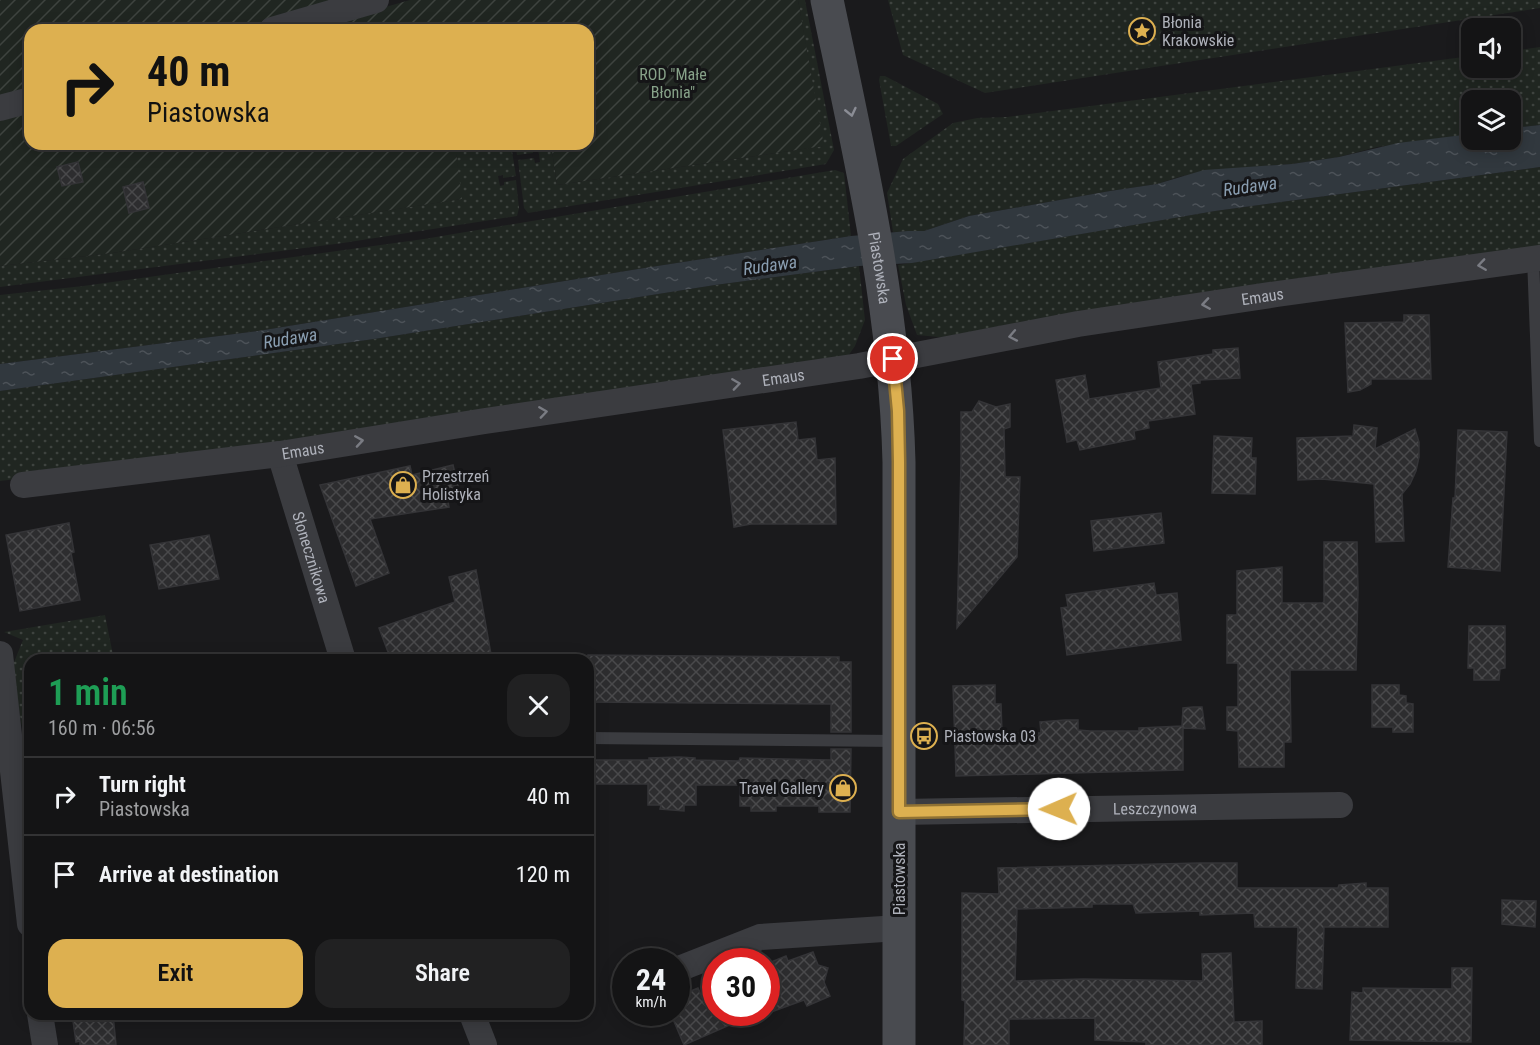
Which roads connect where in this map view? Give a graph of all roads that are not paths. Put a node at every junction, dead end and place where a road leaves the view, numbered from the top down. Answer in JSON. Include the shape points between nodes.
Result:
{"nodes":[{"id":1,"x":376,"y":0,"type":"edge"},
{"id":2,"x":827,"y":0,"type":"edge"},
{"id":3,"x":293,"y":24,"type":"edge"},
{"id":4,"x":24,"y":102,"type":"edge"},
{"id":5,"x":0,"y":108,"type":"edge"},
{"id":6,"x":1536,"y":258,"type":"edge"},
{"id":7,"x":893,"y":359,"type":"junction"},
{"id":8,"x":1540,"y":441,"type":"edge"},
{"id":9,"x":280,"y":454,"type":"junction"},
{"id":10,"x":23,"y":485,"type":"dead end"},
{"id":11,"x":0,"y":654,"type":"edge"},
{"id":12,"x":342,"y":654,"type":"edge"},
{"id":13,"x":594,"y":738,"type":"edge"},
{"id":14,"x":899,"y":741,"type":"junction"},
{"id":15,"x":1340,"y":805,"type":"dead end"},
{"id":16,"x":899,"y":812,"type":"junction"},
{"id":17,"x":24,"y":870,"type":"edge"},
{"id":18,"x":899,"y":928,"type":"junction"},
{"id":19,"x":690,"y":964,"type":"edge"},
{"id":20,"x":41,"y":1020,"type":"edge"},
{"id":21,"x":474,"y":1020,"type":"edge"},
{"id":22,"x":45,"y":1045,"type":"edge"},
{"id":23,"x":484,"y":1045,"type":"edge"},
{"id":24,"x":899,"y":1045,"type":"edge"}],
"edges":[{"from":1,"to":3,"type":"street"},
{"from":2,"to":7,"type":"street","name":"Piastowska","one_way":true,"via":[[863,165]]},
{"from":4,"to":5,"type":"street"},
{"from":6,"to":7,"type":"street","name":"Emaus","one_way":true,"via":[[1078,324]]},
{"from":6,"to":8,"type":"lane"},
{"from":9,"to":7,"type":"street","name":"Emaus","one_way":true},
{"from":7,"to":14,"type":"street","name":"Piastowska","via":[[899,462]]},
{"from":9,"to":10,"type":"street","name":"Emaus"},
{"from":9,"to":12,"type":"street","name":"Słonecznikowa"},
{"from":11,"to":17,"type":"street"},
{"from":13,"to":14,"type":"lane"},
{"from":14,"to":16,"type":"street","name":"Piastowska"},
{"from":15,"to":16,"type":"street","name":"Leszczynowa"},
{"from":16,"to":18,"type":"street","name":"Piastowska"},
{"from":18,"to":19,"type":"street","via":[[760,937]]},
{"from":18,"to":24,"type":"street","name":"Piastowska"},
{"from":20,"to":22,"type":"street"},
{"from":21,"to":23,"type":"street"}]}
